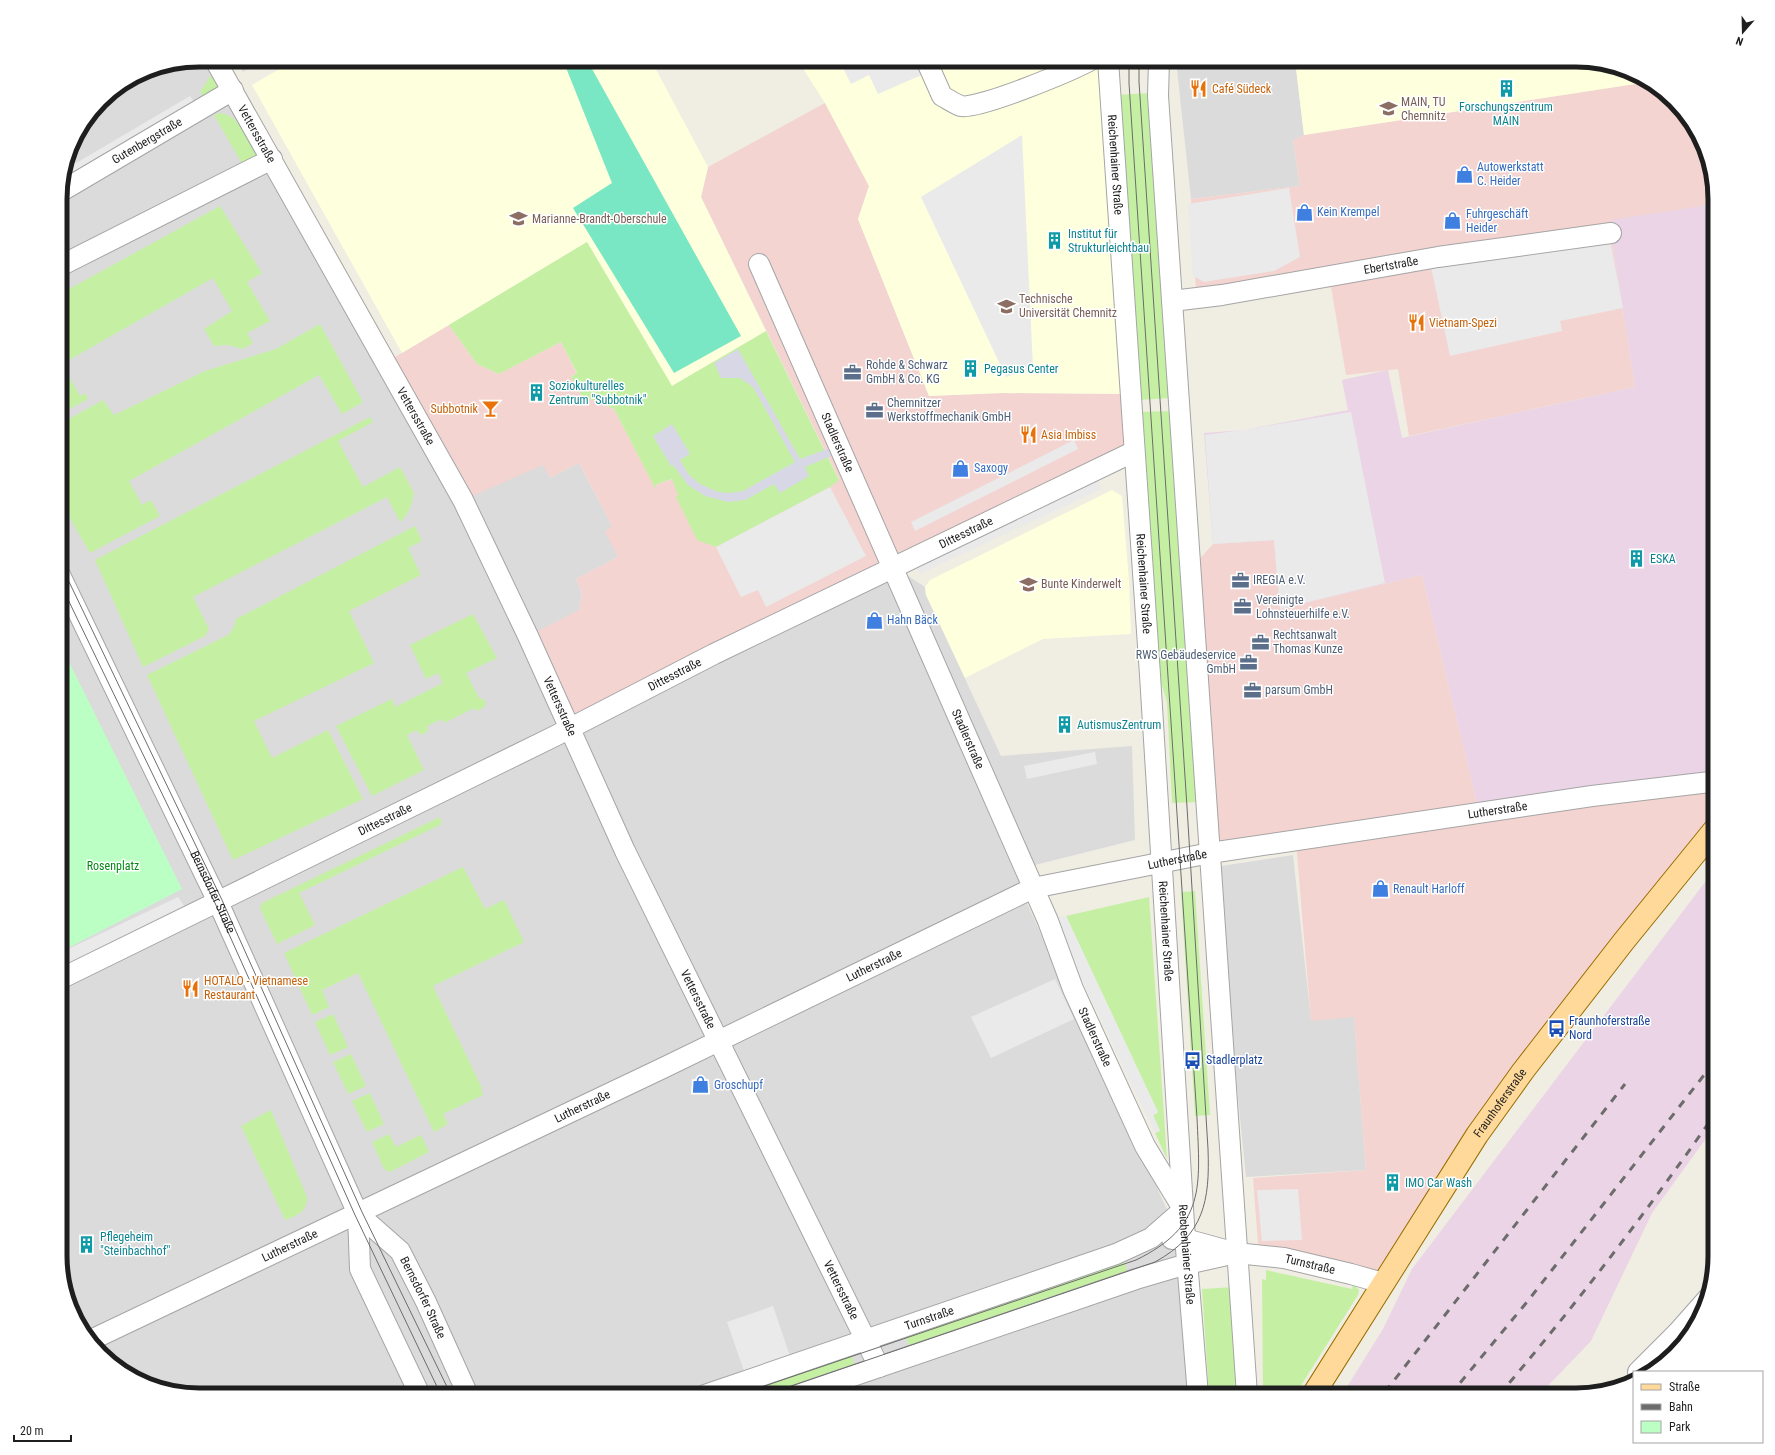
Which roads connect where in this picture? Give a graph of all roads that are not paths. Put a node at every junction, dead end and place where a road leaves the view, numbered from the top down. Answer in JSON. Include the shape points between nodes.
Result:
{"nodes":[{"id":1,"x":219,"y":67,"type":"edge"},
{"id":2,"x":929,"y":67,"type":"edge"},
{"id":3,"x":1079,"y":67,"type":"edge"},
{"id":4,"x":1108,"y":67,"type":"edge"},
{"id":5,"x":1159,"y":67,"type":"edge"},
{"id":6,"x":233,"y":90,"type":"junction"},
{"id":7,"x":272,"y":159,"type":"junction"},
{"id":8,"x":67,"y":188,"type":"edge"},
{"id":9,"x":1611,"y":234,"type":"dead end"},
{"id":10,"x":67,"y":262,"type":"edge"},
{"id":11,"x":759,"y":264,"type":"dead end"},
{"id":12,"x":1172,"y":300,"type":"junction"},
{"id":13,"x":1133,"y":452,"type":"junction"},
{"id":14,"x":894,"y":567,"type":"junction"},
{"id":15,"x":67,"y":593,"type":"edge"},
{"id":16,"x":570,"y":728,"type":"junction"},
{"id":17,"x":1708,"y":782,"type":"edge"},
{"id":18,"x":1708,"y":838,"type":"edge"},
{"id":19,"x":1210,"y":853,"type":"junction"},
{"id":20,"x":1161,"y":862,"type":"junction"},
{"id":21,"x":1033,"y":888,"type":"junction"},
{"id":22,"x":218,"y":902,"type":"junction"},
{"id":23,"x":67,"y":976,"type":"edge"},
{"id":24,"x":718,"y":1041,"type":"junction"},
{"id":25,"x":1184,"y":1210,"type":"junction"},
{"id":26,"x":358,"y":1214,"type":"junction"},
{"id":27,"x":1151,"y":1238,"type":"junction"},
{"id":28,"x":1185,"y":1240,"type":"junction"},
{"id":29,"x":1236,"y":1253,"type":"junction"},
{"id":30,"x":1187,"y":1264,"type":"junction"},
{"id":31,"x":1383,"y":1284,"type":"junction"},
{"id":32,"x":1694,"y":1314,"type":"edge"},
{"id":33,"x":96,"y":1338,"type":"edge"},
{"id":34,"x":866,"y":1340,"type":"junction"},
{"id":35,"x":879,"y":1367,"type":"junction"},
{"id":36,"x":1639,"y":1371,"type":"edge"},
{"id":37,"x":417,"y":1388,"type":"edge"},
{"id":38,"x":465,"y":1388,"type":"edge"},
{"id":39,"x":725,"y":1388,"type":"edge"},
{"id":40,"x":818,"y":1388,"type":"edge"},
{"id":41,"x":1197,"y":1388,"type":"edge"},
{"id":42,"x":1246,"y":1388,"type":"edge"},
{"id":43,"x":1317,"y":1388,"type":"edge"}],
"edges":[{"from":1,"to":6,"type":"street","name":"Vettersstraße"},
{"from":2,"to":3,"type":"street","via":[[942,96],[962,106],[1020,90]]},
{"from":4,"to":13,"type":"street","name":"Reichenhainer Straße"},
{"from":5,"to":12,"type":"street","via":[[1158,96]]},
{"from":6,"to":7,"type":"street","name":"Vettersstraße"},
{"from":6,"to":8,"type":"street","name":"Gutenbergstraße"},
{"from":7,"to":10,"type":"street"},
{"from":7,"to":16,"type":"street","name":"Vettersstraße","via":[[447,469]]},
{"from":9,"to":12,"type":"street","name":"Ebertstraße","via":[[1438,257],[1222,295]]},
{"from":11,"to":14,"type":"street","name":"Stadlerstraße"},
{"from":12,"to":19,"type":"street"},
{"from":13,"to":14,"type":"street","name":"Dittesstraße"},
{"from":13,"to":20,"type":"street","name":"Reichenhainer Straße"},
{"from":14,"to":16,"type":"street","name":"Dittesstraße","via":[[714,654]]},
{"from":14,"to":21,"type":"street","name":"Stadlerstraße"},
{"from":15,"to":22,"type":"street","name":"Bernsdorfer Straße"},
{"from":16,"to":22,"type":"street","name":"Dittesstraße"},
{"from":16,"to":24,"type":"street","name":"Vettersstraße","via":[[625,851]]},
{"from":17,"to":19,"type":"street","name":"Lutherstraße","via":[[1592,796]]},
{"from":18,"to":31,"type":"main road","name":"Fraunhoferstraße","via":[[1624,941],[1477,1134]]},
{"from":19,"to":20,"type":"street","name":"Lutherstraße"},
{"from":19,"to":29,"type":"street"},
{"from":20,"to":21,"type":"street","name":"Lutherstraße"},
{"from":20,"to":25,"type":"street","name":"Reichenhainer Straße"},
{"from":21,"to":24,"type":"street","name":"Lutherstraße"},
{"from":21,"to":25,"type":"street","name":"Stadlerstraße","via":[[1073,989],[1145,1146]]},
{"from":22,"to":23,"type":"street"},
{"from":22,"to":26,"type":"street","name":"Bernsdorfer Straße"},
{"from":24,"to":26,"type":"street","name":"Lutherstraße"},
{"from":24,"to":34,"type":"street","name":"Vettersstraße"},
{"from":25,"to":27,"type":"street","name":"Turnstraße"},
{"from":25,"to":28,"type":"street","name":"Reichenhainer Straße"},
{"from":26,"to":33,"type":"street","name":"Lutherstraße"},
{"from":26,"to":37,"type":"street","name":"Bernsdorfer Straße","via":[[360,1269]]},
{"from":26,"to":38,"type":"street","name":"Bernsdorfer Straße","via":[[400,1250]]},
{"from":27,"to":28,"type":"street","name":"Turnstraße"},
{"from":27,"to":34,"type":"street","name":"Turnstraße","via":[[1116,1254]]},
{"from":28,"to":29,"type":"street","name":"Turnstraße"},
{"from":28,"to":30,"type":"street","name":"Reichenhainer Straße"},
{"from":29,"to":30,"type":"street","name":"Turnstraße"},
{"from":29,"to":31,"type":"street","name":"Turnstraße","via":[[1284,1258]]},
{"from":29,"to":42,"type":"street"},
{"from":30,"to":35,"type":"street","name":"Turnstraße"},
{"from":30,"to":41,"type":"street","name":"Reichenhainer Straße"},
{"from":31,"to":43,"type":"main road","name":"Fraunhoferstraße"},
{"from":32,"to":36,"type":"street"},
{"from":34,"to":35,"type":"street","name":"Vettersstraße"},
{"from":34,"to":39,"type":"street","name":"Turnstraße"},
{"from":35,"to":40,"type":"street","name":"Turnstraße"}]}
